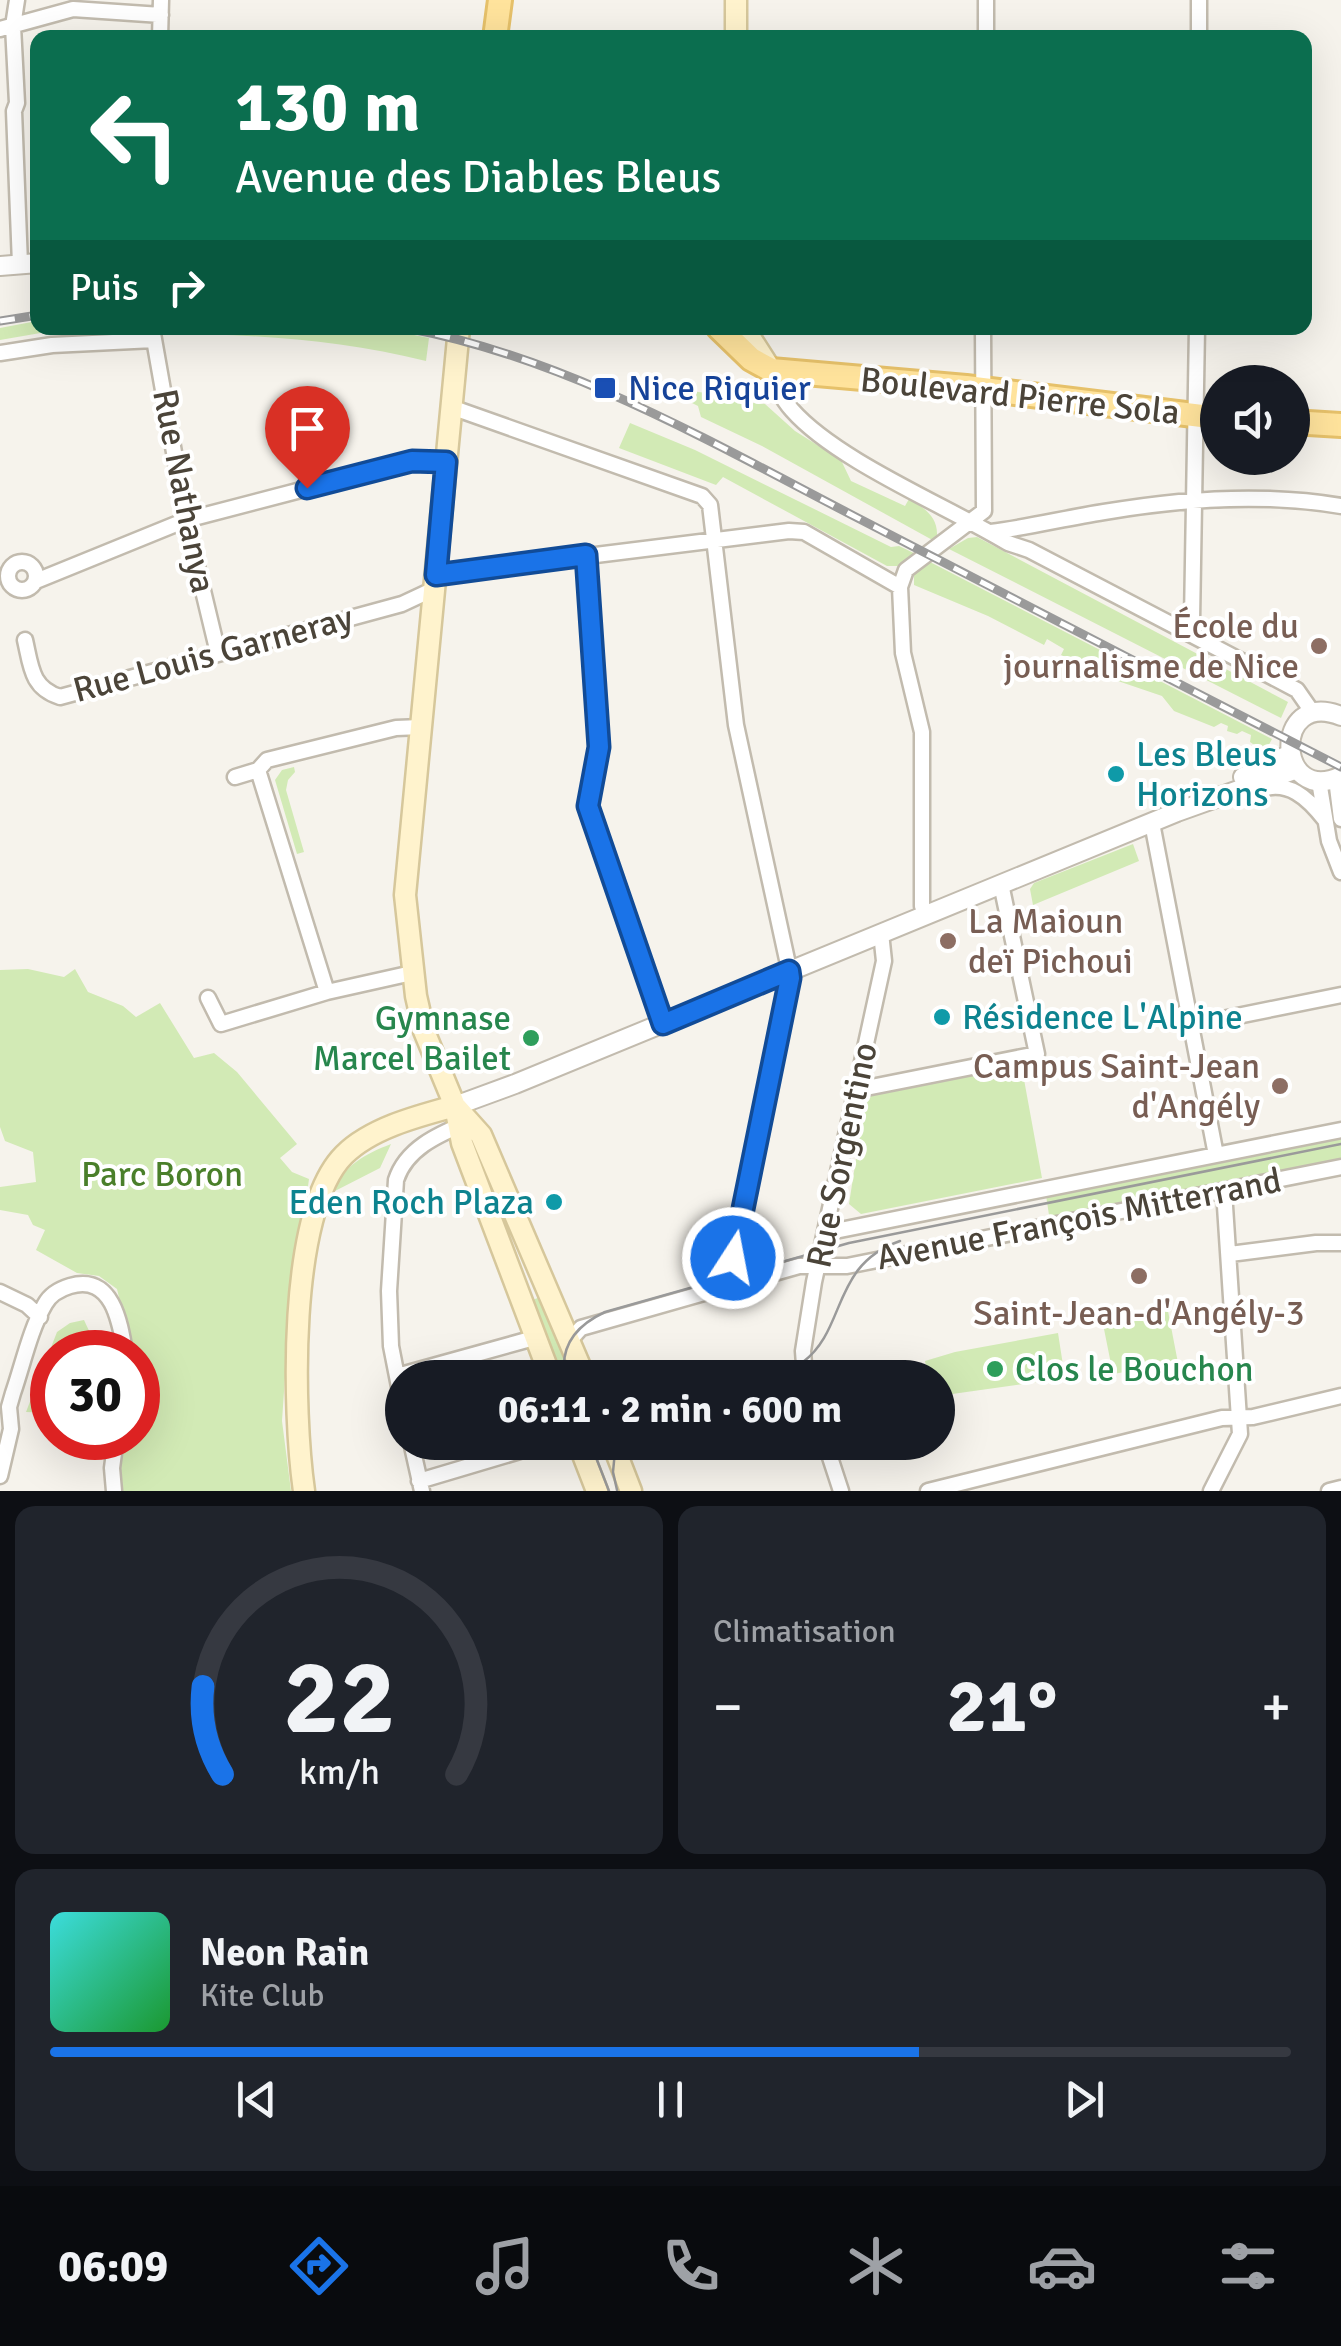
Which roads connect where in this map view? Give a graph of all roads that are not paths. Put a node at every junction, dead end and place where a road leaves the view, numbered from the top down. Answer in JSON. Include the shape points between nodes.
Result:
{"nodes":[{"id":1,"x":17,"y":0,"type":"edge"},
{"id":2,"x":500,"y":0,"type":"edge"},
{"id":3,"x":736,"y":0,"type":"edge"},
{"id":4,"x":986,"y":0,"type":"edge"},
{"id":5,"x":1200,"y":0,"type":"edge"},
{"id":6,"x":161,"y":8,"type":"edge"},
{"id":7,"x":6,"y":28,"type":"edge"},
{"id":8,"x":497,"y":30,"type":"edge"},
{"id":9,"x":736,"y":30,"type":"edge"},
{"id":10,"x":986,"y":30,"type":"edge"},
{"id":11,"x":1199,"y":30,"type":"edge"},
{"id":12,"x":29,"y":264,"type":"edge"},
{"id":13,"x":0,"y":266,"type":"edge"},
{"id":14,"x":144,"y":335,"type":"edge"},
{"id":15,"x":153,"y":335,"type":"edge"},
{"id":16,"x":458,"y":335,"type":"edge"},
{"id":17,"x":726,"y":335,"type":"edge"},
{"id":18,"x":746,"y":335,"type":"edge"},
{"id":19,"x":983,"y":335,"type":"edge"},
{"id":20,"x":1198,"y":335,"type":"edge"},
{"id":21,"x":0,"y":352,"type":"edge"},
{"id":22,"x":1201,"y":365,"type":"edge"},
{"id":23,"x":771,"y":370,"type":"junction"},
{"id":24,"x":983,"y":389,"type":"junction"},
{"id":25,"x":451,"y":407,"type":"junction"},
{"id":26,"x":1200,"y":416,"type":"edge"},
{"id":27,"x":1310,"y":423,"type":"edge"},
{"id":28,"x":1341,"y":425,"type":"edge"},
{"id":29,"x":446,"y":462,"type":"junction"},
{"id":30,"x":1200,"y":468,"type":"edge"},
{"id":31,"x":1196,"y":502,"type":"junction"},
{"id":32,"x":1341,"y":506,"type":"edge"},
{"id":33,"x":186,"y":520,"type":"junction"},
{"id":34,"x":970,"y":521,"type":"junction"},
{"id":35,"x":1033,"y":525,"type":"junction"},
{"id":36,"x":990,"y":532,"type":"junction"},
{"id":37,"x":715,"y":538,"type":"junction"},
{"id":38,"x":1030,"y":550,"type":"junction"},
{"id":39,"x":586,"y":555,"type":"junction"},
{"id":40,"x":36,"y":580,"type":"dead end"},
{"id":41,"x":435,"y":582,"type":"junction"},
{"id":42,"x":900,"y":586,"type":"junction"},
{"id":43,"x":1186,"y":631,"type":"junction"},
{"id":44,"x":26,"y":640,"type":"dead end"},
{"id":45,"x":218,"y":654,"type":"junction"},
{"id":46,"x":1313,"y":713,"type":"junction"},
{"id":47,"x":1340,"y":713,"type":"edge"},
{"id":48,"x":421,"y":727,"type":"junction"},
{"id":49,"x":1293,"y":761,"type":"junction"},
{"id":50,"x":258,"y":770,"type":"junction"},
{"id":51,"x":235,"y":778,"type":"dead end"},
{"id":52,"x":1332,"y":778,"type":"edge"},
{"id":53,"x":1177,"y":812,"type":"junction"},
{"id":54,"x":1333,"y":820,"type":"edge"},
{"id":55,"x":1152,"y":823,"type":"junction"},
{"id":56,"x":1341,"y":872,"type":"edge"},
{"id":57,"x":1001,"y":884,"type":"junction"},
{"id":58,"x":926,"y":914,"type":"junction"},
{"id":59,"x":881,"y":933,"type":"junction"},
{"id":60,"x":789,"y":971,"type":"junction"},
{"id":61,"x":412,"y":973,"type":"junction"},
{"id":62,"x":327,"y":992,"type":"junction"},
{"id":63,"x":1341,"y":995,"type":"edge"},
{"id":64,"x":208,"y":998,"type":"dead end"},
{"id":65,"x":663,"y":1024,"type":"junction"},
{"id":66,"x":1193,"y":1026,"type":"junction"},
{"id":67,"x":856,"y":1090,"type":"junction"},
{"id":68,"x":461,"y":1118,"type":"junction"},
{"id":69,"x":1341,"y":1130,"type":"edge"},
{"id":70,"x":1216,"y":1155,"type":"junction"},
{"id":71,"x":1341,"y":1167,"type":"edge"},
{"id":72,"x":1224,"y":1191,"type":"junction"},
{"id":73,"x":825,"y":1233,"type":"junction"},
{"id":74,"x":1341,"y":1243,"type":"edge"},
{"id":75,"x":1230,"y":1254,"type":"junction"},
{"id":76,"x":817,"y":1266,"type":"junction"},
{"id":77,"x":740,"y":1282,"type":"junction"},
{"id":78,"x":0,"y":1292,"type":"edge"},
{"id":79,"x":40,"y":1318,"type":"junction"},
{"id":80,"x":119,"y":1330,"type":"edge"},
{"id":81,"x":534,"y":1338,"type":"junction"},
{"id":82,"x":570,"y":1340,"type":"junction"},
{"id":83,"x":394,"y":1360,"type":"edge"},
{"id":84,"x":455,"y":1360,"type":"edge"},
{"id":85,"x":543,"y":1360,"type":"edge"},
{"id":86,"x":578,"y":1360,"type":"edge"},
{"id":87,"x":803,"y":1360,"type":"edge"},
{"id":88,"x":1341,"y":1396,"type":"edge"},
{"id":89,"x":1239,"y":1416,"type":"junction"},
{"id":90,"x":113,"y":1460,"type":"edge"},
{"id":91,"x":415,"y":1460,"type":"edge"},
{"id":92,"x":497,"y":1460,"type":"edge"},
{"id":93,"x":585,"y":1460,"type":"edge"},
{"id":94,"x":620,"y":1460,"type":"edge"},
{"id":95,"x":831,"y":1460,"type":"edge"},
{"id":96,"x":0,"y":1476,"type":"edge"},
{"id":97,"x":420,"y":1486,"type":"edge"},
{"id":98,"x":1341,"y":1488,"type":"edge"},
{"id":99,"x":114,"y":1491,"type":"edge"},
{"id":100,"x":304,"y":1491,"type":"edge"},
{"id":101,"x":598,"y":1491,"type":"edge"},
{"id":102,"x":630,"y":1491,"type":"edge"},
{"id":103,"x":841,"y":1491,"type":"edge"},
{"id":104,"x":928,"y":1491,"type":"edge"},
{"id":105,"x":1210,"y":1491,"type":"edge"},
{"id":106,"x":1329,"y":1491,"type":"edge"}],
"edges":[{"from":1,"to":7,"type":"street"},
{"from":2,"to":8,"type":"main road"},
{"from":3,"to":9,"type":"main road"},
{"from":4,"to":10,"type":"street"},
{"from":5,"to":11,"type":"street"},
{"from":6,"to":7,"type":"street","via":[[73,10]]},
{"from":7,"to":12,"type":"street"},
{"from":12,"to":13,"type":"street"},
{"from":14,"to":21,"type":"street"},
{"from":15,"to":33,"type":"street","name":"Rue Nathanya"},
{"from":16,"to":25,"type":"main road"},
{"from":17,"to":23,"type":"main road"},
{"from":18,"to":23,"type":"main road"},
{"from":19,"to":24,"type":"street"},
{"from":20,"to":22,"type":"street"},
{"from":23,"to":24,"type":"main road","name":"Boulevard Pierre Sola"},
{"from":23,"to":34,"type":"street","via":[[784,400],[809,427]]},
{"from":24,"to":26,"type":"main road","name":"Boulevard Pierre Sola"},
{"from":24,"to":34,"type":"street","via":[[986,496],[984,512]]},
{"from":25,"to":29,"type":"main road"},
{"from":25,"to":37,"type":"street","via":[[702,496]]},
{"from":27,"to":28,"type":"main road"},
{"from":29,"to":33,"type":"street","via":[[412,461]]},
{"from":29,"to":41,"type":"main road"},
{"from":30,"to":31,"type":"street"},
{"from":31,"to":32,"type":"street"},
{"from":31,"to":35,"type":"street"},
{"from":31,"to":43,"type":"street","via":[[1192,620]]},
{"from":33,"to":40,"type":"street"},
{"from":33,"to":45,"type":"street","name":"Rue Nathanya"},
{"from":34,"to":36,"type":"street"},
{"from":34,"to":42,"type":"street","via":[[906,570]]},
{"from":35,"to":36,"type":"street"},
{"from":35,"to":38,"type":"street","via":[[1024,538]]},
{"from":36,"to":38,"type":"street"},
{"from":37,"to":39,"type":"street","name":"Rue Louis Garneray"},
{"from":37,"to":42,"type":"street","name":"Rue Louis Garneray","via":[[804,532]]},
{"from":37,"to":60,"type":"street","via":[[736,725]]},
{"from":38,"to":43,"type":"street"},
{"from":39,"to":41,"type":"street","name":"Rue Louis Garneray"},
{"from":39,"to":65,"type":"street","via":[[599,747],[588,806]]},
{"from":41,"to":45,"type":"street","name":"Rue Louis Garneray","via":[[402,604]]},
{"from":41,"to":48,"type":"main road"},
{"from":42,"to":58,"type":"street","via":[[903,652],[922,732]]},
{"from":43,"to":46,"type":"street","via":[[1298,690]]},
{"from":44,"to":45,"type":"street","name":"Rue Louis Garneray","via":[[33,677],[60,697]]},
{"from":46,"to":47,"type":"street"},
{"from":46,"to":49,"type":"street","via":[[1296,725],[1289,744]]},
{"from":48,"to":50,"type":"street","via":[[267,760]]},
{"from":48,"to":61,"type":"main road","via":[[405,895]]},
{"from":49,"to":52,"type":"street"},
{"from":49,"to":53,"type":"street"},
{"from":50,"to":51,"type":"street"},
{"from":50,"to":62,"type":"street"},
{"from":52,"to":54,"type":"street"},
{"from":53,"to":54,"type":"street","via":[[1206,810],[1281,786]]},
{"from":53,"to":55,"type":"street"},
{"from":54,"to":56,"type":"street"},
{"from":55,"to":57,"type":"street"},
{"from":55,"to":66,"type":"street"},
{"from":57,"to":58,"type":"street"},
{"from":57,"to":67,"type":"street","via":[[1038,1054]]},
{"from":58,"to":59,"type":"street"},
{"from":59,"to":60,"type":"street"},
{"from":59,"to":67,"type":"street","name":"Rue Sorgentino","via":[[884,961]]},
{"from":60,"to":65,"type":"street"},
{"from":60,"to":77,"type":"street","via":[[734,1250]]},
{"from":61,"to":62,"type":"street"},
{"from":61,"to":68,"type":"main road","via":[[424,1031]]},
{"from":62,"to":64,"type":"street","via":[[221,1024]]},
{"from":63,"to":66,"type":"street"},
{"from":65,"to":68,"type":"street","via":[[487,1096]]},
{"from":66,"to":70,"type":"street"},
{"from":67,"to":73,"type":"street","name":"Rue Sorgentino"},
{"from":68,"to":81,"type":"main road"},
{"from":68,"to":82,"type":"main road","via":[[482,1135]]},
{"from":68,"to":83,"type":"street","via":[[412,1151],[396,1180],[389,1290]]},
{"from":68,"to":100,"type":"main road","via":[[373,1135],[354,1146],[322,1186],[302,1288],[296,1378]]},
{"from":69,"to":70,"type":"street","name":"Avenue François Mitterrand"},
{"from":70,"to":73,"type":"street","name":"Avenue François Mitterrand"},
{"from":71,"to":72,"type":"street","name":"Avenue François Mitterrand"},
{"from":72,"to":75,"type":"street"},
{"from":72,"to":76,"type":"street","name":"Avenue François Mitterrand","via":[[847,1266]]},
{"from":73,"to":76,"type":"street","name":"Rue Sorgentino"},
{"from":74,"to":75,"type":"street"},
{"from":75,"to":89,"type":"street"},
{"from":76,"to":77,"type":"street","name":"Avenue François Mitterrand"},
{"from":76,"to":87,"type":"street","name":"Rue Sorgentino"},
{"from":77,"to":82,"type":"street","name":"Avenue François Mitterrand","via":[[581,1328]]},
{"from":78,"to":79,"type":"street"},
{"from":79,"to":80,"type":"street","via":[[58,1291],[83,1284],[107,1293]]},
{"from":79,"to":96,"type":"street","via":[[12,1392]]},
{"from":81,"to":84,"type":"street"},
{"from":81,"to":85,"type":"main road"},
{"from":82,"to":86,"type":"main road"},
{"from":88,"to":89,"type":"street"},
{"from":89,"to":104,"type":"street"},
{"from":89,"to":105,"type":"street","via":[[1240,1434]]},
{"from":90,"to":99,"type":"street"},
{"from":91,"to":97,"type":"street"},
{"from":92,"to":97,"type":"street"},
{"from":93,"to":101,"type":"main road"},
{"from":94,"to":102,"type":"main road"},
{"from":95,"to":103,"type":"street"},
{"from":98,"to":106,"type":"street"}]}
